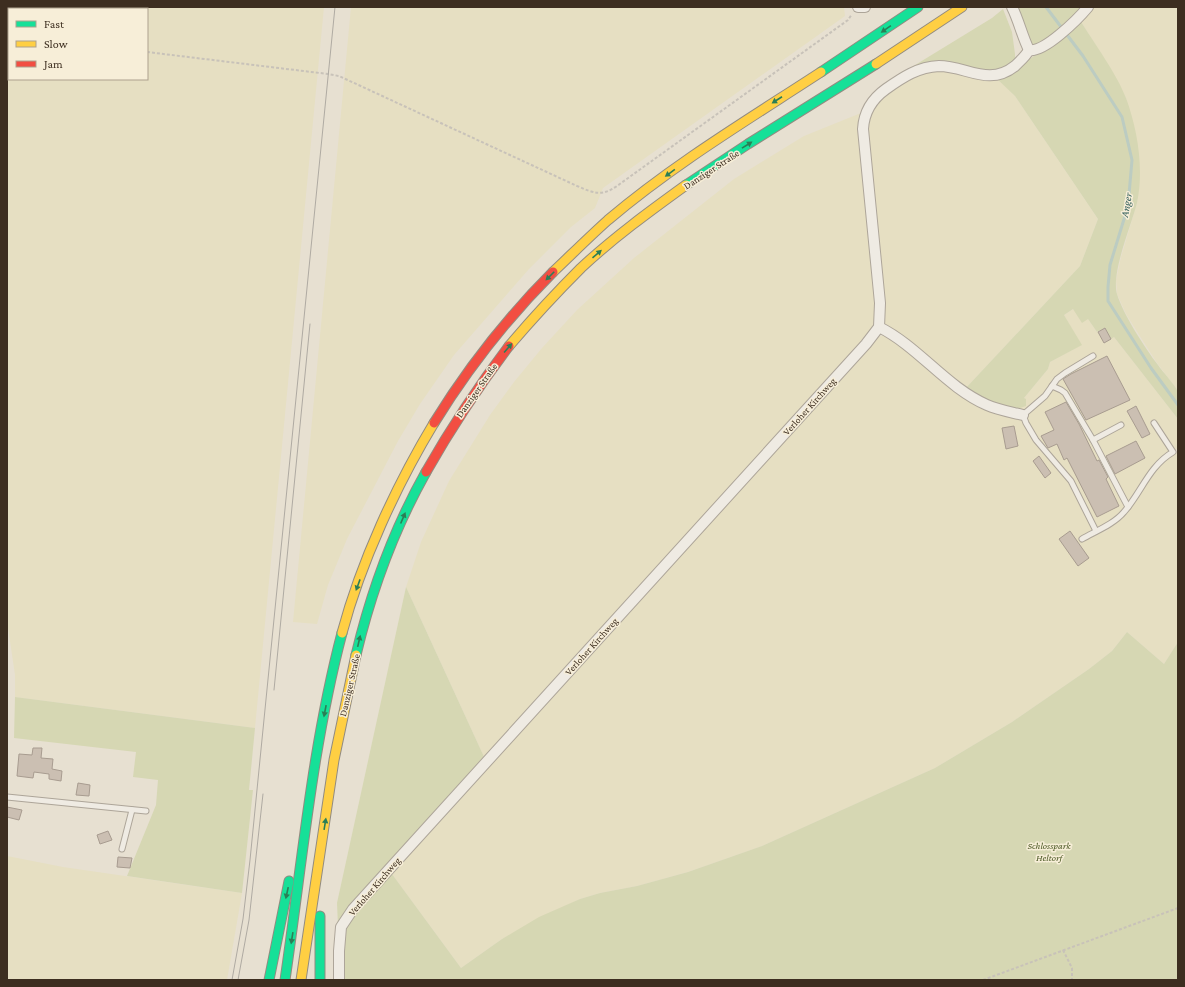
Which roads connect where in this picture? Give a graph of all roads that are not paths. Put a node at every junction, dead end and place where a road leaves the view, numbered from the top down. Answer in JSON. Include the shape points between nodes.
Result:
{"nodes":[{"id":1,"x":865,"y":7,"type":"edge"},
{"id":2,"x":918,"y":7,"type":"edge"},
{"id":3,"x":962,"y":7,"type":"edge"},
{"id":4,"x":1012,"y":7,"type":"edge"},
{"id":5,"x":1088,"y":7,"type":"edge"},
{"id":6,"x":856,"y":9,"type":"edge"},
{"id":7,"x":1029,"y":50,"type":"junction"},
{"id":8,"x":879,"y":327,"type":"junction"},
{"id":9,"x":1094,"y":356,"type":"dead end"},
{"id":10,"x":1052,"y":386,"type":"junction"},
{"id":11,"x":1023,"y":415,"type":"junction"},
{"id":12,"x":1154,"y":423,"type":"dead end"},
{"id":13,"x":1121,"y":425,"type":"dead end"},
{"id":14,"x":1093,"y":440,"type":"junction"},
{"id":15,"x":1128,"y":507,"type":"junction"},
{"id":16,"x":1096,"y":531,"type":"junction"},
{"id":17,"x":1082,"y":539,"type":"dead end"},
{"id":18,"x":7,"y":797,"type":"edge"},
{"id":19,"x":309,"y":802,"type":"junction"},
{"id":20,"x":132,"y":810,"type":"junction"},
{"id":21,"x":146,"y":811,"type":"dead end"},
{"id":22,"x":122,"y":849,"type":"dead end"},
{"id":23,"x":319,"y":862,"type":"junction"},
{"id":24,"x":269,"y":980,"type":"edge"},
{"id":25,"x":285,"y":980,"type":"edge"},
{"id":26,"x":301,"y":980,"type":"edge"},
{"id":27,"x":320,"y":980,"type":"edge"},
{"id":28,"x":339,"y":980,"type":"edge"}],
"edges":[{"from":1,"to":6,"type":"street"},
{"from":2,"to":19,"type":"highway","name":"Danziger Straße","one_way":true,"via":[[707,147],[610,219],[520,306],[481,354],[427,434],[396,492],[371,549],[346,619],[334,667]]},
{"from":23,"to":3,"type":"highway","name":"Danziger Straße","one_way":true,"via":[[342,715],[363,625],[388,554],[410,503],[438,449],[462,409],[496,362],[574,274],[620,234],[700,175]]},
{"from":4,"to":7,"type":"street"},
{"from":5,"to":7,"type":"street","via":[[1055,38],[1036,50]]},
{"from":7,"to":8,"type":"street","via":[[1006,72],[994,75],[939,66],[914,71],[877,96],[866,111],[863,129],[880,303]]},
{"from":8,"to":11,"type":"street","via":[[904,342],[972,397],[987,405]]},
{"from":8,"to":28,"type":"street","name":"Verloher Kirchweg","via":[[352,909],[341,927]]},
{"from":9,"to":10,"type":"lane","via":[[1065,373]]},
{"from":10,"to":11,"type":"lane","via":[[1045,396]]},
{"from":10,"to":14,"type":"lane","via":[[1065,393]]},
{"from":11,"to":16,"type":"lane","via":[[1036,440],[1071,481]]},
{"from":12,"to":15,"type":"lane","via":[[1173,452],[1165,456],[1154,468]]},
{"from":13,"to":14,"type":"lane"},
{"from":14,"to":15,"type":"lane"},
{"from":15,"to":16,"type":"lane","via":[[1112,523]]},
{"from":16,"to":17,"type":"lane"},
{"from":18,"to":20,"type":"lane"},
{"from":19,"to":24,"type":"highway","one_way":true,"via":[[301,811]]},
{"from":19,"to":25,"type":"highway","name":"Danziger Straße","one_way":true,"via":[[296,914]]},
{"from":20,"to":21,"type":"lane"},
{"from":20,"to":22,"type":"lane"},
{"from":23,"to":26,"type":"highway","name":"Danziger Straße"},
{"from":23,"to":27,"type":"highway","via":[[324,878],[320,920]]}]}
